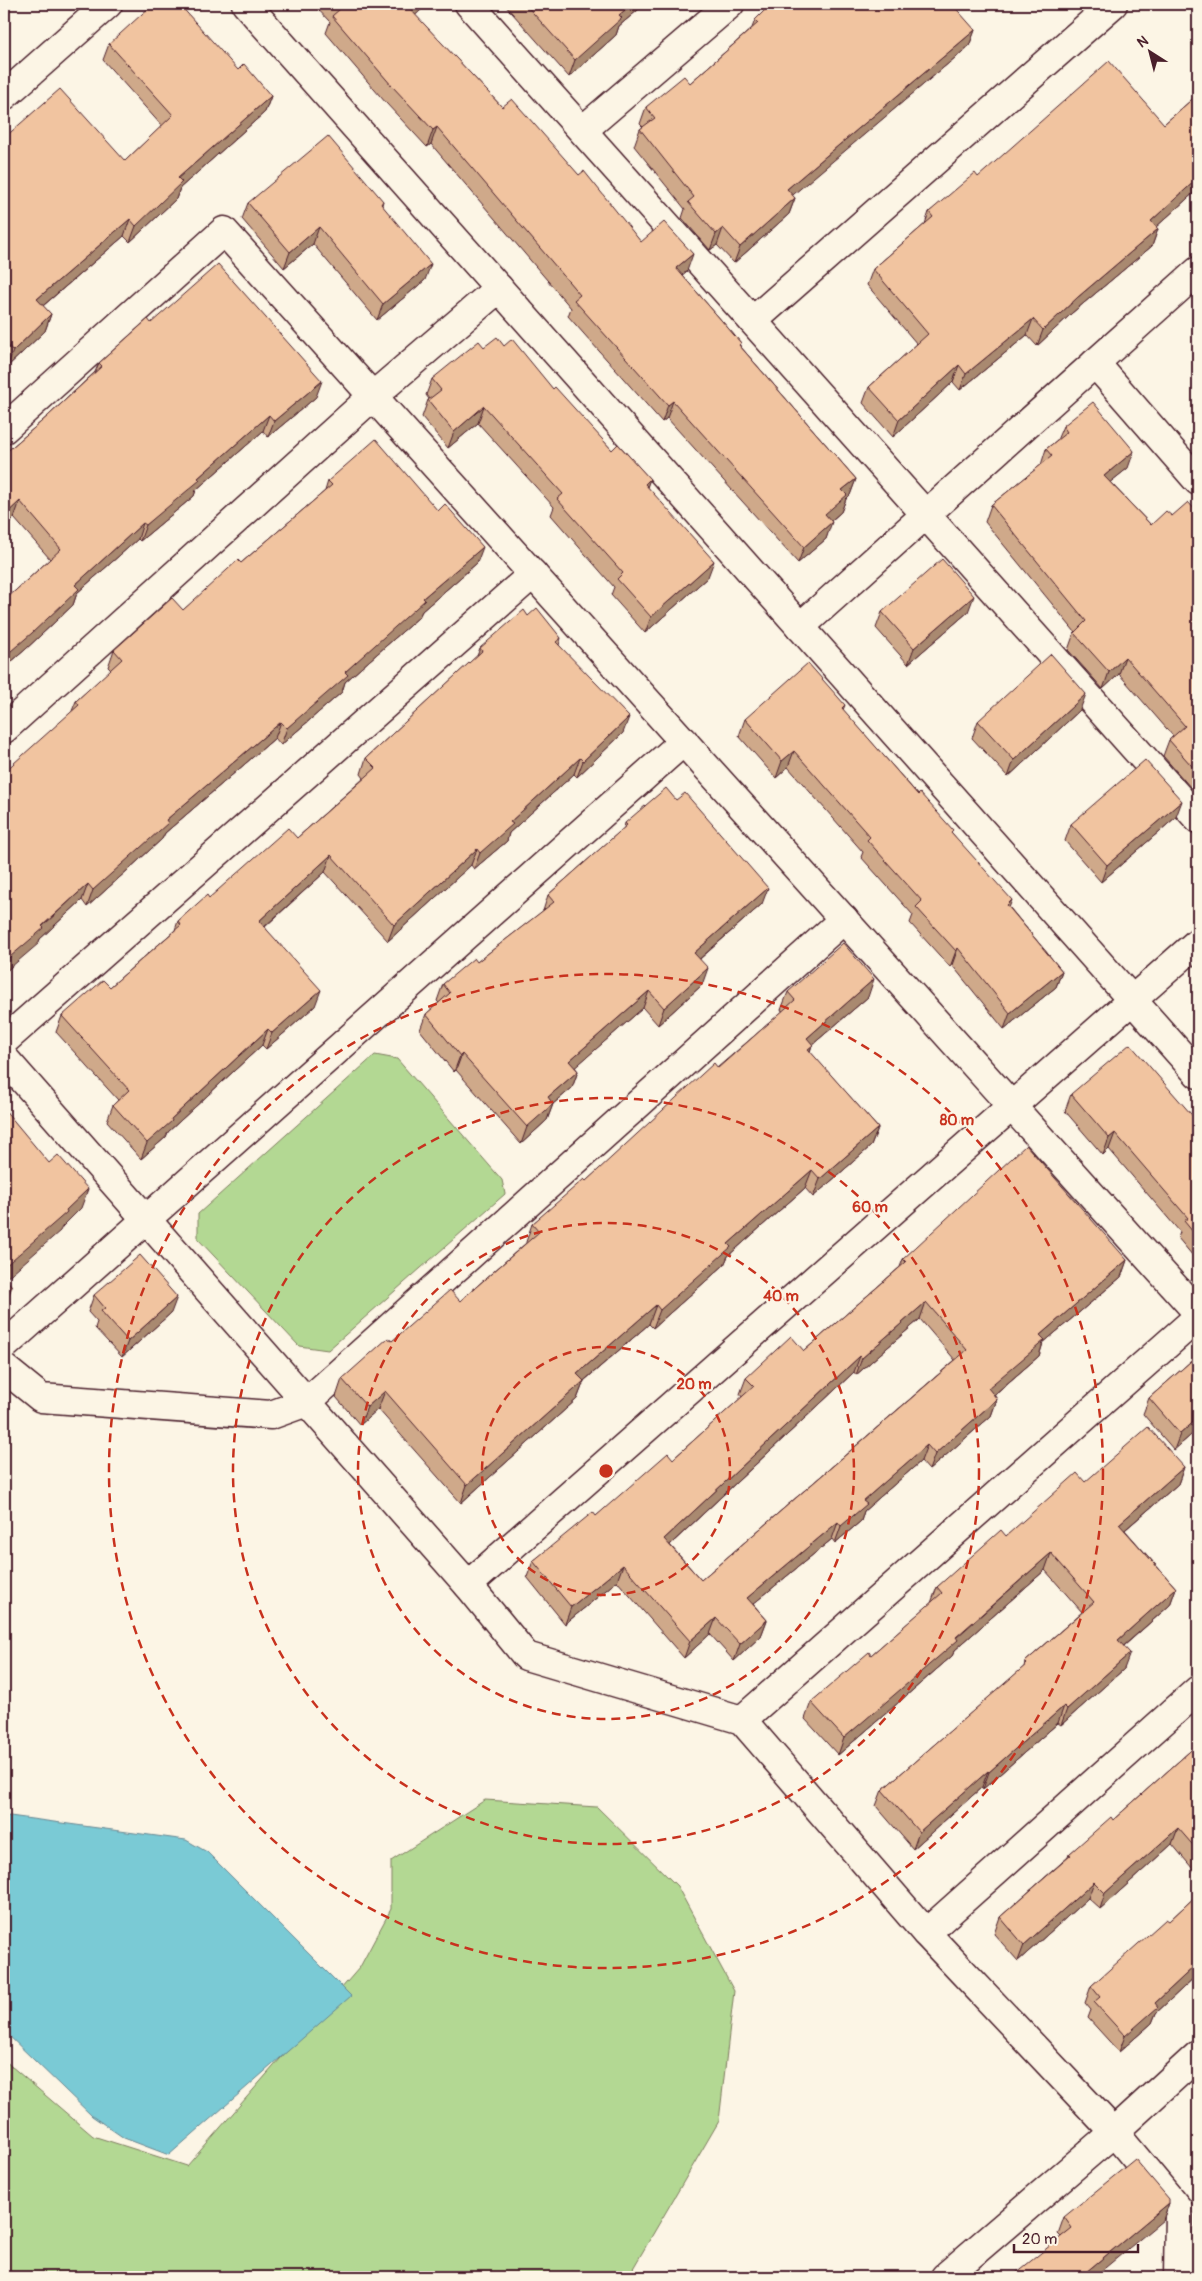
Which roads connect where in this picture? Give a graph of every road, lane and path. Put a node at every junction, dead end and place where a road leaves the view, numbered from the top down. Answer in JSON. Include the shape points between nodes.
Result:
{"nodes":[{"id":1,"x":108,"y":4,"type":"edge"},
{"id":2,"x":246,"y":4,"type":"edge"},
{"id":3,"x":469,"y":4,"type":"edge"},
{"id":4,"x":730,"y":4,"type":"edge"},
{"id":5,"x":1113,"y":4,"type":"edge"},
{"id":6,"x":4,"y":96,"type":"edge"},
{"id":7,"x":583,"y":130,"type":"junction"},
{"id":8,"x":1198,"y":271,"type":"edge"},
{"id":9,"x":499,"y":288,"type":"junction"},
{"id":10,"x":754,"y":320,"type":"junction"},
{"id":11,"x":1095,"y":363,"type":"junction"},
{"id":12,"x":373,"y":396,"type":"junction"},
{"id":13,"x":4,"y":429,"type":"edge"},
{"id":14,"x":1198,"y":481,"type":"edge"},
{"id":15,"x":927,"y":514,"type":"junction"},
{"id":16,"x":533,"y":574,"type":"junction"},
{"id":17,"x":800,"y":627,"type":"junction"},
{"id":18,"x":4,"y":729,"type":"edge"},
{"id":19,"x":684,"y":741,"type":"junction"},
{"id":20,"x":1198,"y":819,"type":"edge"},
{"id":21,"x":844,"y":919,"type":"junction"},
{"id":22,"x":1198,"y":942,"type":"edge"},
{"id":23,"x":1133,"y":1000,"type":"junction"},
{"id":24,"x":4,"y":1041,"type":"edge"},
{"id":25,"x":4,"y":1058,"type":"edge"},
{"id":26,"x":1198,"y":1074,"type":"edge"},
{"id":27,"x":1012,"y":1106,"type":"junction"},
{"id":28,"x":146,"y":1219,"type":"junction"},
{"id":29,"x":1198,"y":1315,"type":"edge"},
{"id":30,"x":4,"y":1346,"type":"edge"},
{"id":31,"x":4,"y":1368,"type":"edge"},
{"id":32,"x":307,"y":1402,"type":"junction"},
{"id":33,"x":468,"y":1585,"type":"junction"},
{"id":34,"x":1198,"y":1690,"type":"edge"},
{"id":35,"x":742,"y":1720,"type":"junction"},
{"id":36,"x":926,"y":1933,"type":"junction"},
{"id":37,"x":1198,"y":2055,"type":"edge"},
{"id":38,"x":1114,"y":2132,"type":"junction"},
{"id":39,"x":945,"y":2277,"type":"edge"},
{"id":40,"x":1178,"y":2277,"type":"edge"}],
"edges":[{"from":1,"to":6,"type":"street"},
{"from":2,"to":9,"type":"street"},
{"from":3,"to":7,"type":"street"},
{"from":4,"to":7,"type":"street"},
{"from":5,"to":10,"type":"street"},
{"from":7,"to":10,"type":"street"},
{"from":8,"to":11,"type":"street"},
{"from":9,"to":12,"type":"street"},
{"from":9,"to":17,"type":"street"},
{"from":10,"to":15,"type":"street"},
{"from":11,"to":14,"type":"street"},
{"from":11,"to":15,"type":"street"},
{"from":12,"to":13,"type":"street","via":[[224,231]]},
{"from":12,"to":16,"type":"street"},
{"from":12,"to":18,"type":"street"},
{"from":15,"to":17,"type":"street"},
{"from":15,"to":20,"type":"street"},
{"from":16,"to":19,"type":"street"},
{"from":16,"to":24,"type":"street"},
{"from":17,"to":23,"type":"street"},
{"from":19,"to":21,"type":"street"},
{"from":19,"to":28,"type":"street"},
{"from":21,"to":27,"type":"street"},
{"from":21,"to":32,"type":"street"},
{"from":22,"to":23,"type":"street"},
{"from":23,"to":26,"type":"street"},
{"from":23,"to":27,"type":"street"},
{"from":25,"to":28,"type":"street"},
{"from":27,"to":29,"type":"street"},
{"from":27,"to":33,"type":"street"},
{"from":28,"to":30,"type":"street"},
{"from":28,"to":32,"type":"street"},
{"from":29,"to":35,"type":"street"},
{"from":31,"to":32,"type":"street","via":[[41,1398],[270,1415]]},
{"from":32,"to":33,"type":"street"},
{"from":33,"to":35,"type":"street","via":[[526,1656]]},
{"from":34,"to":36,"type":"street"},
{"from":35,"to":36,"type":"street"},
{"from":36,"to":38,"type":"street"},
{"from":37,"to":38,"type":"street"},
{"from":38,"to":39,"type":"street"},
{"from":38,"to":40,"type":"street","via":[[1179,2210]]}]}
